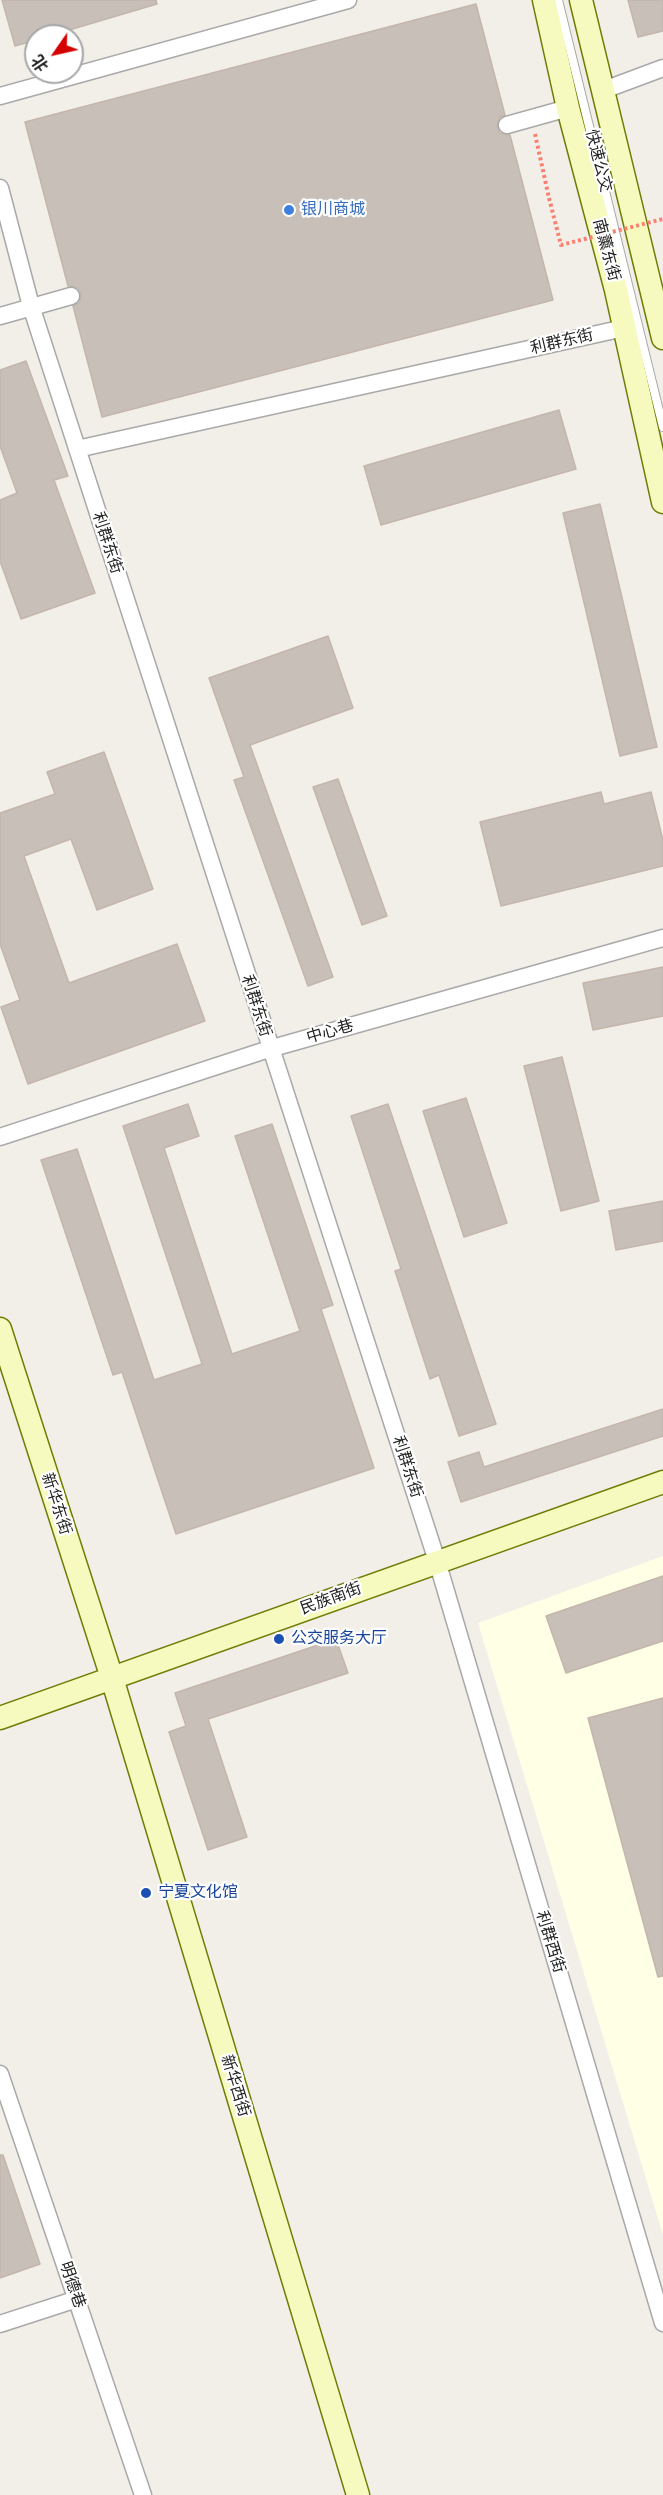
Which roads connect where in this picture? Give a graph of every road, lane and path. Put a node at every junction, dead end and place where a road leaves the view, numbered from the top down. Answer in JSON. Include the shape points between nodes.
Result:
{"nodes":[{"id":1,"x":348,"y":0,"type":"edge"},
{"id":2,"x":544,"y":0,"type":"edge"},
{"id":3,"x":558,"y":0,"type":"edge"},
{"id":4,"x":581,"y":0,"type":"edge"},
{"id":5,"x":663,"y":68,"type":"edge"},
{"id":6,"x":604,"y":90,"type":"junction"},
{"id":7,"x":0,"y":96,"type":"edge"},
{"id":8,"x":568,"y":108,"type":"junction"},
{"id":9,"x":531,"y":118,"type":"junction"},
{"id":10,"x":507,"y":125,"type":"dead end"},
{"id":11,"x":0,"y":188,"type":"edge"},
{"id":12,"x":663,"y":219,"type":"edge"},
{"id":13,"x":71,"y":296,"type":"dead end"},
{"id":14,"x":31,"y":306,"type":"junction"},
{"id":15,"x":0,"y":316,"type":"edge"},
{"id":16,"x":624,"y":327,"type":"junction"},
{"id":17,"x":663,"y":338,"type":"edge"},
{"id":18,"x":663,"y":427,"type":"edge"},
{"id":19,"x":77,"y":449,"type":"junction"},
{"id":20,"x":663,"y":502,"type":"edge"},
{"id":21,"x":663,"y":938,"type":"edge"},
{"id":22,"x":269,"y":1049,"type":"junction"},
{"id":23,"x":0,"y":1137,"type":"edge"},
{"id":24,"x":0,"y":1329,"type":"edge"},
{"id":25,"x":663,"y":1482,"type":"edge"},
{"id":26,"x":437,"y":1561,"type":"junction"},
{"id":27,"x":112,"y":1678,"type":"junction"},
{"id":28,"x":0,"y":1718,"type":"edge"},
{"id":29,"x":0,"y":2074,"type":"edge"},
{"id":30,"x":77,"y":2299,"type":"junction"},
{"id":31,"x":663,"y":2323,"type":"edge"},
{"id":32,"x":0,"y":2324,"type":"edge"},
{"id":33,"x":143,"y":2495,"type":"edge"},
{"id":34,"x":358,"y":2495,"type":"edge"}],
"edges":[{"from":1,"to":7,"type":"street"},
{"from":2,"to":8,"type":"street","name":"南薰东街"},
{"from":3,"to":18,"type":"lane","name":"快速公交"},
{"from":4,"to":6,"type":"street","name":"南薰东街"},
{"from":5,"to":6,"type":"street"},
{"from":6,"to":17,"type":"street","name":"南薰东街"},
{"from":8,"to":9,"type":"street"},
{"from":8,"to":16,"type":"street","name":"南薰东街"},
{"from":9,"to":10,"type":"street"},
{"from":9,"to":12,"type":"path","bridge":true,"via":[[561,245]]},
{"from":11,"to":14,"type":"street","name":"利群东街"},
{"from":13,"to":14,"type":"street"},
{"from":14,"to":15,"type":"street"},
{"from":14,"to":19,"type":"street","name":"利群东街"},
{"from":16,"to":19,"type":"street","name":"利群东街"},
{"from":16,"to":20,"type":"street","name":"南薰东街"},
{"from":19,"to":22,"type":"street","name":"利群东街"},
{"from":21,"to":22,"type":"street","name":"中心巷"},
{"from":22,"to":23,"type":"street","name":"中心巷"},
{"from":22,"to":26,"type":"street","name":"利群东街"},
{"from":24,"to":27,"type":"street","name":"新华东街"},
{"from":25,"to":26,"type":"street","name":"民族南街"},
{"from":26,"to":27,"type":"street","name":"民族南街"},
{"from":26,"to":31,"type":"street","name":"利群西街"},
{"from":27,"to":28,"type":"street","name":"民族南街"},
{"from":27,"to":34,"type":"street","name":"新华西街"},
{"from":29,"to":30,"type":"street","name":"明德巷"},
{"from":30,"to":32,"type":"street"},
{"from":30,"to":33,"type":"street","name":"明德巷"}]}
